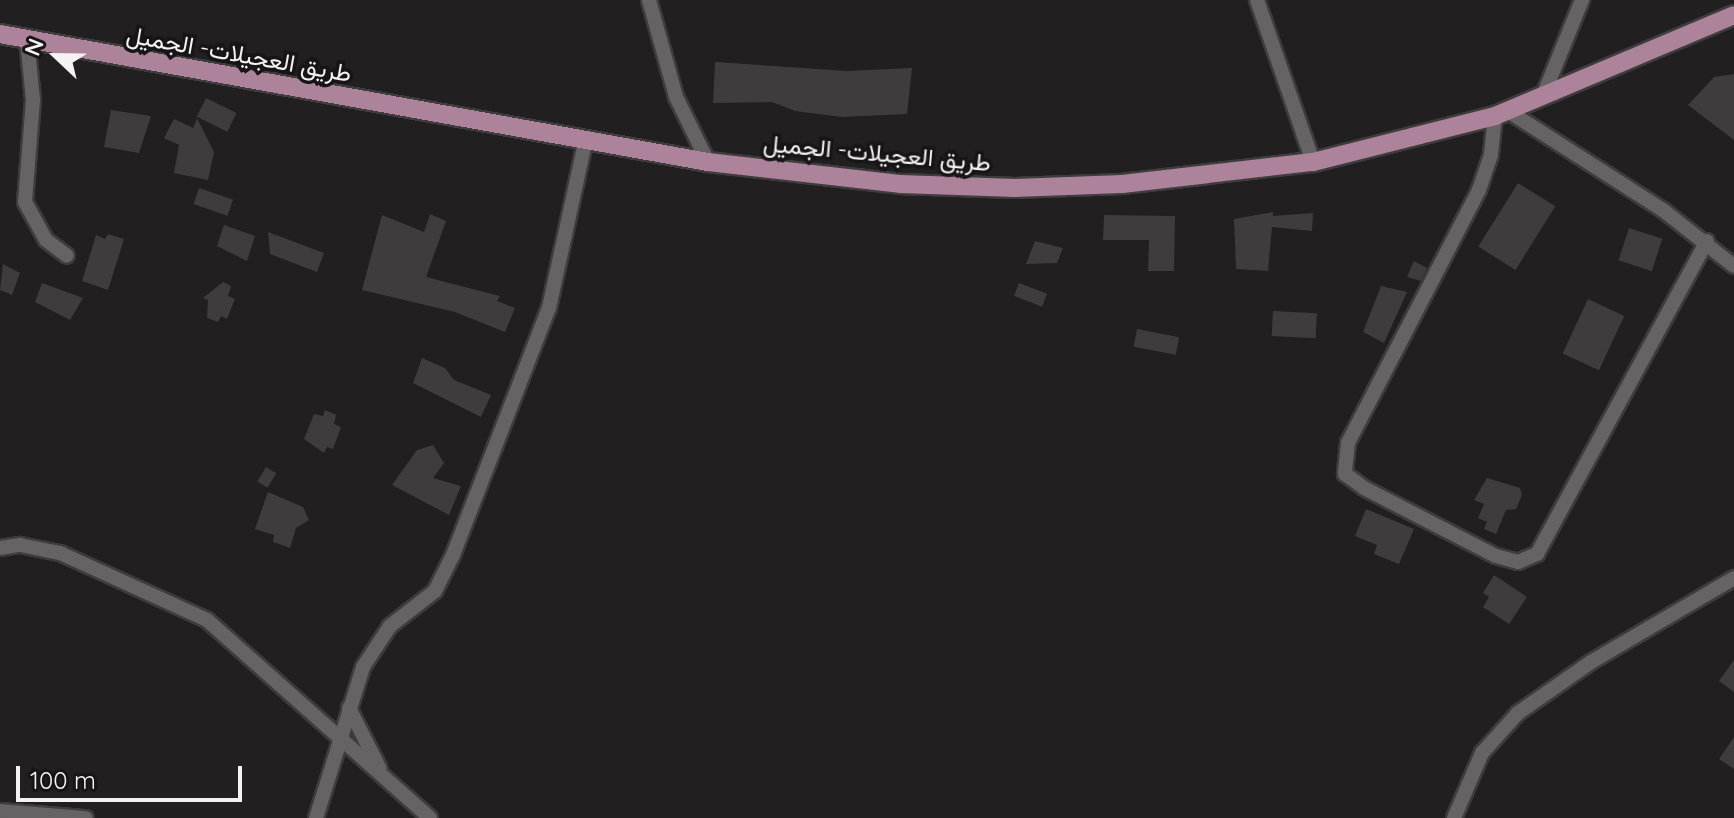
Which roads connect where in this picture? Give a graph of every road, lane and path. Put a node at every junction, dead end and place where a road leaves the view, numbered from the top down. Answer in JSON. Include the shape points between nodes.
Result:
{"nodes":[{"id":1,"x":649,"y":0,"type":"edge"},
{"id":2,"x":1257,"y":0,"type":"edge"},
{"id":3,"x":1582,"y":0,"type":"edge"},
{"id":4,"x":1734,"y":15,"type":"edge"},
{"id":5,"x":1,"y":29,"type":"edge"},
{"id":6,"x":27,"y":39,"type":"junction"},
{"id":7,"x":1543,"y":96,"type":"junction"},
{"id":8,"x":1501,"y":113,"type":"junction"},
{"id":9,"x":585,"y":143,"type":"junction"},
{"id":10,"x":708,"y":162,"type":"junction"},
{"id":11,"x":1313,"y":162,"type":"junction"},
{"id":12,"x":1707,"y":241,"type":"junction"},
{"id":13,"x":67,"y":256,"type":"dead end"},
{"id":14,"x":1734,"y":266,"type":"edge"},
{"id":15,"x":0,"y":548,"type":"edge"},
{"id":16,"x":1734,"y":578,"type":"edge"},
{"id":17,"x":349,"y":708,"type":"junction"},
{"id":18,"x":341,"y":737,"type":"junction"},
{"id":19,"x":380,"y":770,"type":"junction"},
{"id":20,"x":0,"y":811,"type":"edge"},
{"id":21,"x":86,"y":818,"type":"edge"},
{"id":22,"x":316,"y":818,"type":"edge"},
{"id":23,"x":430,"y":818,"type":"edge"},
{"id":24,"x":1454,"y":818,"type":"edge"}],
"edges":[{"from":1,"to":10,"type":"street","via":[[676,97]]},
{"from":2,"to":11,"type":"street"},
{"from":3,"to":7,"type":"street"},
{"from":4,"to":7,"type":"main road","name":"طريق العجيلات- الجميل"},
{"from":5,"to":6,"type":"main road","name":"طريق العجيلات- الجميل"},
{"from":6,"to":9,"type":"main road","name":"طريق العجيلات- الجميل"},
{"from":6,"to":13,"type":"street","via":[[33,100],[25,202],[46,240]]},
{"from":7,"to":8,"type":"main road","name":"طريق العجيلات- الجميل"},
{"from":8,"to":11,"type":"main road","name":"طريق العجيلات- الجميل"},
{"from":8,"to":12,"type":"street"},
{"from":8,"to":12,"type":"street","via":[[1479,190],[1348,443],[1345,474],[1364,488],[1496,556],[1518,562],[1537,554]]},
{"from":9,"to":10,"type":"main road","name":"طريق العجيلات- الجميل"},
{"from":9,"to":17,"type":"street","via":[[549,308],[453,555],[435,591],[381,636]]},
{"from":10,"to":11,"type":"main road","name":"طريق العجيلات- الجميل","via":[[900,184],[1015,188],[1122,184]]},
{"from":12,"to":14,"type":"street"},
{"from":15,"to":18,"type":"street","via":[[20,545],[60,553],[193,612]]},
{"from":16,"to":24,"type":"street","via":[[1580,668],[1518,713],[1482,753]]},
{"from":17,"to":18,"type":"street"},
{"from":17,"to":19,"type":"street"},
{"from":18,"to":19,"type":"street"},
{"from":18,"to":22,"type":"street"},
{"from":19,"to":23,"type":"street"},
{"from":20,"to":21,"type":"street"}]}
